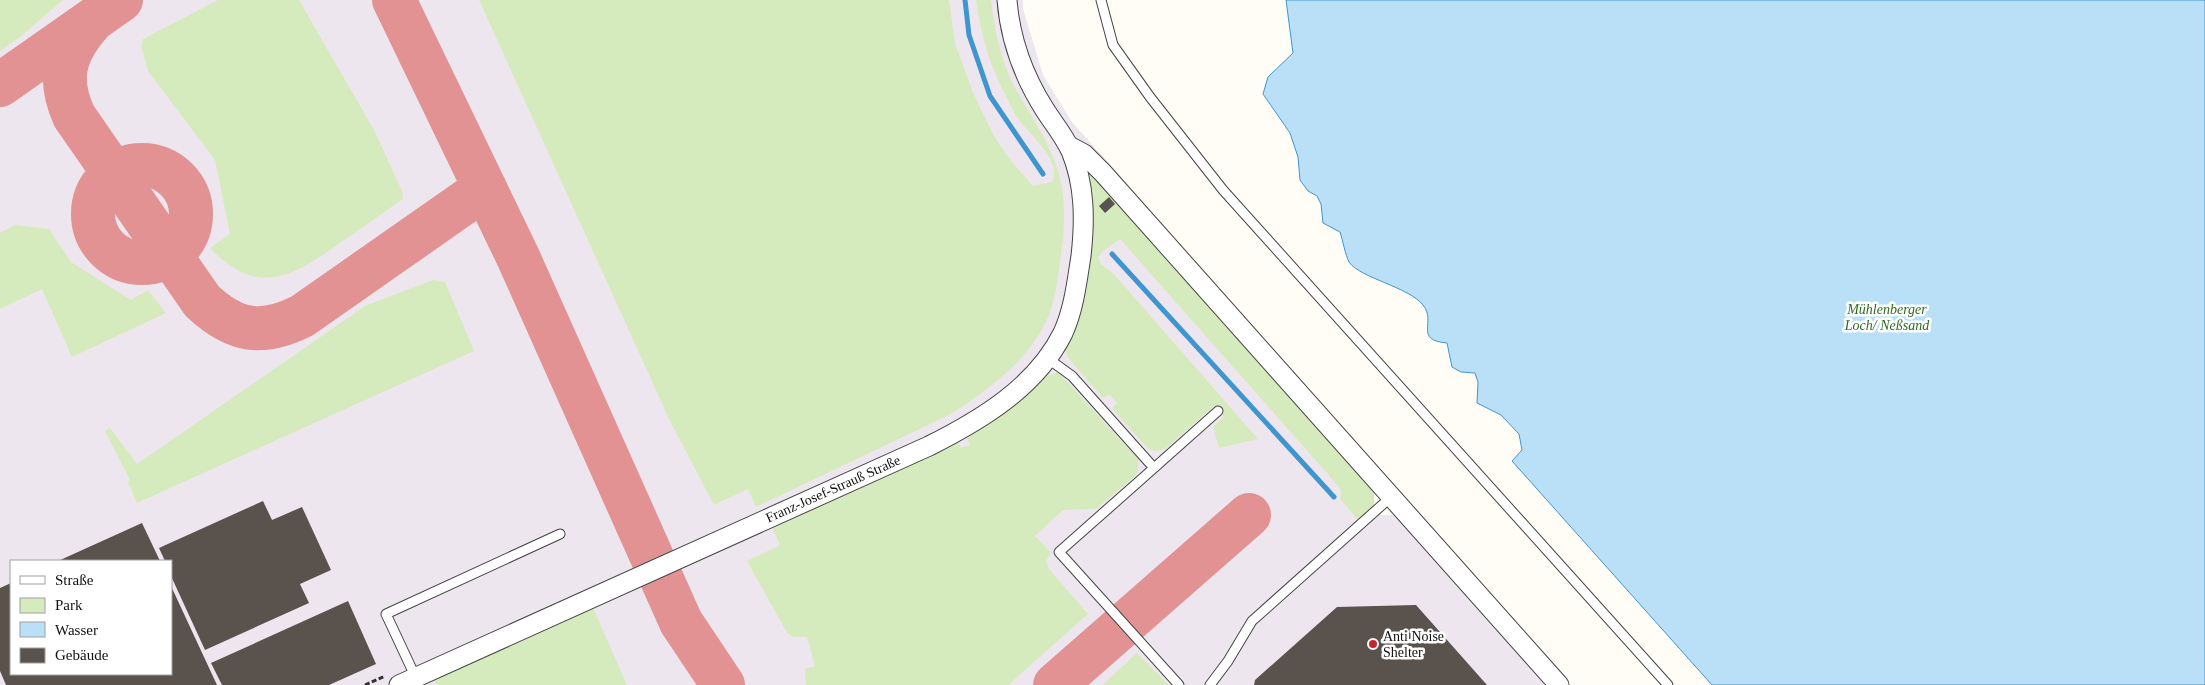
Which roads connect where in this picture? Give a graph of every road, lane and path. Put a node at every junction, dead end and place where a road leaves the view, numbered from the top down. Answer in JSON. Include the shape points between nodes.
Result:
{"nodes":[{"id":1,"x":1007,"y":0,"type":"edge"},
{"id":2,"x":1101,"y":0,"type":"edge"},
{"id":3,"x":1068,"y":146,"type":"junction"},
{"id":4,"x":1047,"y":358,"type":"junction"},
{"id":5,"x":1218,"y":411,"type":"dead end"},
{"id":6,"x":1154,"y":468,"type":"junction"},
{"id":7,"x":1391,"y":497,"type":"junction"},
{"id":8,"x":560,"y":534,"type":"dead end"},
{"id":9,"x":408,"y":676,"type":"edge"},
{"id":10,"x":365,"y":685,"type":"edge"},
{"id":11,"x":1179,"y":685,"type":"edge"},
{"id":12,"x":1210,"y":685,"type":"edge"},
{"id":13,"x":1559,"y":685,"type":"edge"},
{"id":14,"x":1668,"y":685,"type":"edge"}],
"edges":[{"from":1,"to":3,"type":"street","name":"Franz-Josef-Strauß Straße","via":[[1016,46],[1029,82]]},
{"from":2,"to":14,"type":"lane","via":[[1113,45],[1223,190]]},
{"from":3,"to":4,"type":"street","name":"Franz-Josef-Strauß Straße","via":[[1080,179],[1083,237],[1069,315]]},
{"from":3,"to":7,"type":"street","via":[[1084,154],[1103,173]]},
{"from":4,"to":6,"type":"lane","via":[[1072,376]]},
{"from":4,"to":9,"type":"street","name":"Franz-Josef-Strauß Straße","via":[[1016,391],[958,432]]},
{"from":5,"to":6,"type":"lane"},
{"from":6,"to":11,"type":"lane","via":[[1059,552]]},
{"from":7,"to":12,"type":"lane","via":[[1252,622]]},
{"from":7,"to":13,"type":"street"},
{"from":8,"to":9,"type":"lane","via":[[386,614]]},
{"from":9,"to":10,"type":"path"}]}
